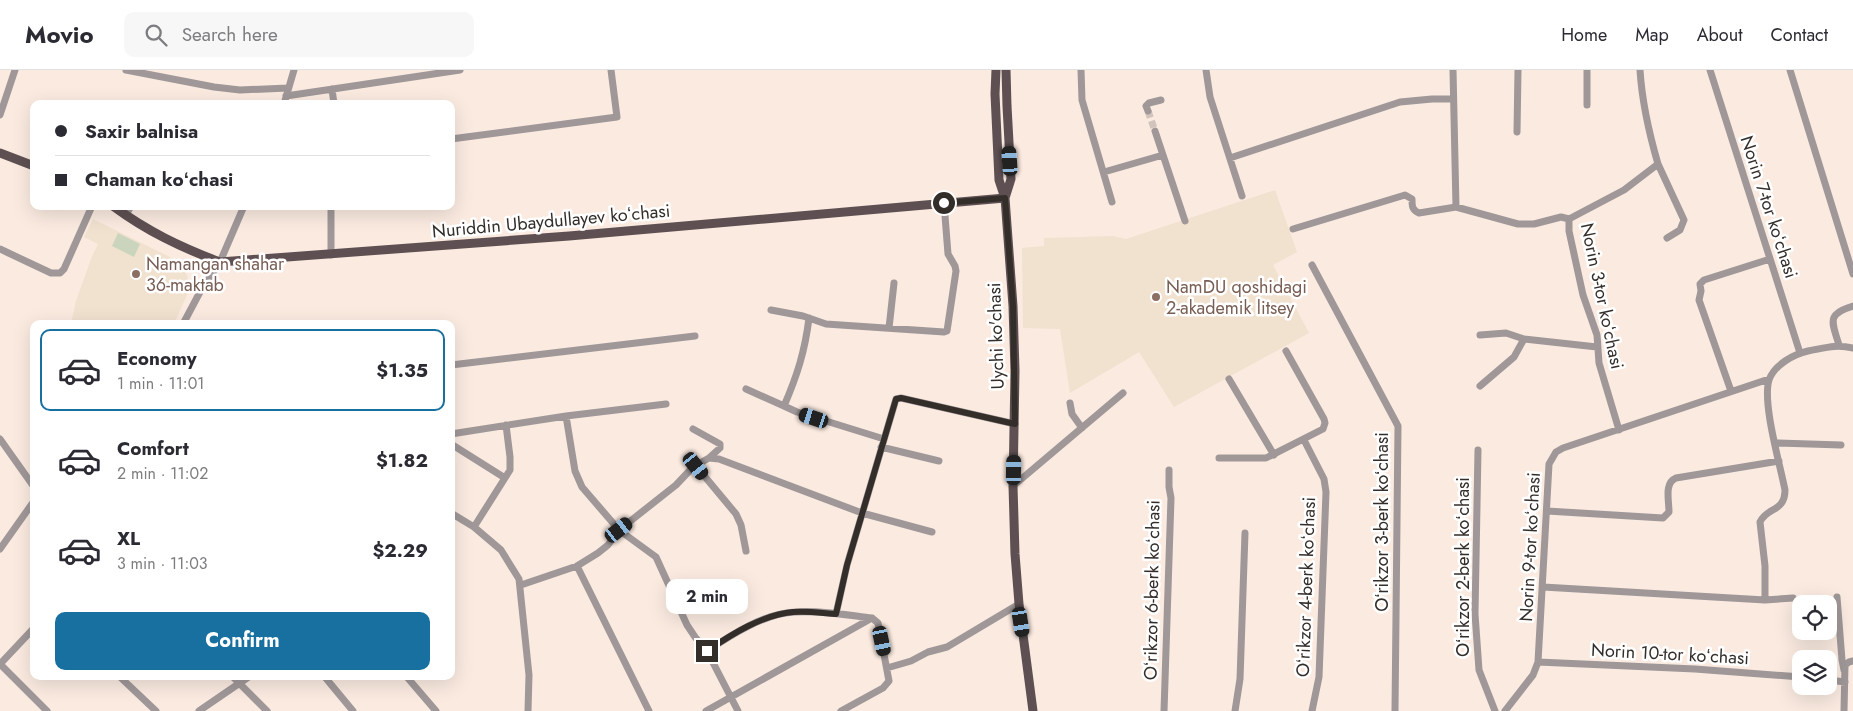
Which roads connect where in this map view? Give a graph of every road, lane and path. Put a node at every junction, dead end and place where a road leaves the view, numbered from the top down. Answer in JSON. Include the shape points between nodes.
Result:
{"nodes":[{"id":1,"x":15,"y":70,"type":"edge"},
{"id":2,"x":126,"y":70,"type":"edge"},
{"id":3,"x":294,"y":70,"type":"edge"},
{"id":4,"x":460,"y":70,"type":"edge"},
{"id":5,"x":611,"y":70,"type":"edge"},
{"id":6,"x":996,"y":70,"type":"edge"},
{"id":7,"x":1006,"y":70,"type":"edge"},
{"id":8,"x":1081,"y":70,"type":"edge"},
{"id":9,"x":1206,"y":70,"type":"edge"},
{"id":10,"x":1454,"y":70,"type":"edge"},
{"id":11,"x":1518,"y":70,"type":"edge"},
{"id":12,"x":1588,"y":70,"type":"edge"},
{"id":13,"x":1640,"y":70,"type":"edge"},
{"id":14,"x":1710,"y":70,"type":"edge"},
{"id":15,"x":1790,"y":70,"type":"edge"},
{"id":16,"x":288,"y":88,"type":"junction"},
{"id":17,"x":332,"y":90,"type":"junction"},
{"id":18,"x":286,"y":96,"type":"junction"},
{"id":19,"x":1453,"y":99,"type":"junction"},
{"id":20,"x":285,"y":100,"type":"edge"},
{"id":21,"x":333,"y":100,"type":"edge"},
{"id":22,"x":1161,"y":100,"type":"dead end"},
{"id":23,"x":1587,"y":105,"type":"dead end"},
{"id":24,"x":1148,"y":111,"type":"dead end"},
{"id":25,"x":0,"y":115,"type":"edge"},
{"id":26,"x":1155,"y":131,"type":"tunnel mouth"},
{"id":27,"x":1517,"y":132,"type":"dead end"},
{"id":28,"x":455,"y":138,"type":"edge"},
{"id":29,"x":0,"y":153,"type":"edge"},
{"id":30,"x":1163,"y":155,"type":"junction"},
{"id":31,"x":1230,"y":158,"type":"junction"},
{"id":32,"x":30,"y":164,"type":"edge"},
{"id":33,"x":1658,"y":164,"type":"junction"},
{"id":34,"x":1104,"y":172,"type":"junction"},
{"id":35,"x":1242,"y":196,"type":"dead end"},
{"id":36,"x":1005,"y":198,"type":"junction"},
{"id":37,"x":1112,"y":202,"type":"dead end"},
{"id":38,"x":944,"y":203,"type":"junction"},
{"id":39,"x":1456,"y":207,"type":"junction"},
{"id":40,"x":90,"y":210,"type":"edge"},
{"id":41,"x":118,"y":210,"type":"edge"},
{"id":42,"x":129,"y":210,"type":"edge"},
{"id":43,"x":242,"y":210,"type":"edge"},
{"id":44,"x":331,"y":210,"type":"edge"},
{"id":45,"x":126,"y":216,"type":"junction"},
{"id":46,"x":1569,"y":219,"type":"junction"},
{"id":47,"x":1185,"y":221,"type":"dead end"},
{"id":48,"x":1293,"y":229,"type":"dead end"},
{"id":49,"x":1667,"y":238,"type":"dead end"},
{"id":50,"x":0,"y":250,"type":"edge"},
{"id":51,"x":331,"y":255,"type":"junction"},
{"id":52,"x":1770,"y":259,"type":"junction"},
{"id":53,"x":220,"y":262,"type":"junction"},
{"id":54,"x":1312,"y":265,"type":"dead end"},
{"id":55,"x":1853,"y":274,"type":"edge"},
{"id":56,"x":894,"y":283,"type":"dead end"},
{"id":57,"x":1853,"y":306,"type":"edge"},
{"id":58,"x":771,"y":310,"type":"dead end"},
{"id":59,"x":808,"y":318,"type":"junction"},
{"id":60,"x":185,"y":320,"type":"edge"},
{"id":61,"x":889,"y":328,"type":"junction"},
{"id":62,"x":1480,"y":335,"type":"dead end"},
{"id":63,"x":695,"y":336,"type":"dead end"},
{"id":64,"x":1524,"y":339,"type":"junction"},
{"id":65,"x":1839,"y":345,"type":"junction"},
{"id":66,"x":1597,"y":347,"type":"junction"},
{"id":67,"x":1853,"y":348,"type":"edge"},
{"id":68,"x":1286,"y":351,"type":"dead end"},
{"id":69,"x":1800,"y":353,"type":"junction"},
{"id":70,"x":455,"y":365,"type":"edge"},
{"id":71,"x":1769,"y":378,"type":"junction"},
{"id":72,"x":1229,"y":380,"type":"dead end"},
{"id":73,"x":1480,"y":386,"type":"dead end"},
{"id":74,"x":746,"y":389,"type":"dead end"},
{"id":75,"x":1731,"y":391,"type":"junction"},
{"id":76,"x":1123,"y":393,"type":"dead end"},
{"id":77,"x":666,"y":404,"type":"dead end"},
{"id":78,"x":1070,"y":404,"type":"dead end"},
{"id":79,"x":784,"y":406,"type":"junction"},
{"id":80,"x":566,"y":416,"type":"junction"},
{"id":81,"x":1015,"y":424,"type":"junction"},
{"id":82,"x":506,"y":425,"type":"junction"},
{"id":83,"x":1082,"y":428,"type":"junction"},
{"id":84,"x":693,"y":429,"type":"dead end"},
{"id":85,"x":1619,"y":430,"type":"junction"},
{"id":86,"x":455,"y":433,"type":"edge"},
{"id":87,"x":0,"y":439,"type":"edge"},
{"id":88,"x":884,"y":439,"type":"junction"},
{"id":89,"x":1304,"y":440,"type":"junction"},
{"id":90,"x":1776,"y":443,"type":"junction"},
{"id":91,"x":1841,"y":445,"type":"dead end"},
{"id":92,"x":455,"y":447,"type":"edge"},
{"id":93,"x":881,"y":447,"type":"junction"},
{"id":94,"x":1478,"y":450,"type":"dead end"},
{"id":95,"x":1274,"y":455,"type":"junction"},
{"id":96,"x":709,"y":458,"type":"junction"},
{"id":97,"x":1219,"y":458,"type":"dead end"},
{"id":98,"x":939,"y":461,"type":"dead end"},
{"id":99,"x":1779,"y":461,"type":"junction"},
{"id":100,"x":696,"y":466,"type":"junction"},
{"id":101,"x":1169,"y":470,"type":"dead end"},
{"id":102,"x":505,"y":478,"type":"junction"},
{"id":103,"x":30,"y":481,"type":"edge"},
{"id":104,"x":1013,"y":486,"type":"junction"},
{"id":105,"x":30,"y":507,"type":"edge"},
{"id":106,"x":1547,"y":511,"type":"junction"},
{"id":107,"x":862,"y":513,"type":"junction"},
{"id":108,"x":455,"y":516,"type":"edge"},
{"id":109,"x":474,"y":527,"type":"junction"},
{"id":110,"x":619,"y":530,"type":"junction"},
{"id":111,"x":932,"y":532,"type":"dead end"},
{"id":112,"x":1245,"y":533,"type":"dead end"},
{"id":113,"x":0,"y":549,"type":"edge"},
{"id":114,"x":746,"y":551,"type":"dead end"},
{"id":115,"x":576,"y":566,"type":"junction"},
{"id":116,"x":521,"y":585,"type":"junction"},
{"id":117,"x":1543,"y":587,"type":"junction"},
{"id":118,"x":1837,"y":597,"type":"dead end"},
{"id":119,"x":1792,"y":598,"type":"edge"},
{"id":120,"x":1765,"y":600,"type":"junction"},
{"id":121,"x":1018,"y":604,"type":"junction"},
{"id":122,"x":836,"y":614,"type":"junction"},
{"id":123,"x":872,"y":618,"type":"junction"},
{"id":124,"x":30,"y":632,"type":"edge"},
{"id":125,"x":707,"y":651,"type":"junction"},
{"id":126,"x":1853,"y":661,"type":"edge"},
{"id":127,"x":1538,"y":662,"type":"junction"},
{"id":128,"x":0,"y":664,"type":"edge"},
{"id":129,"x":887,"y":668,"type":"junction"},
{"id":130,"x":1844,"y":670,"type":"junction"},
{"id":131,"x":1792,"y":676,"type":"edge"},
{"id":132,"x":123,"y":680,"type":"edge"},
{"id":133,"x":236,"y":680,"type":"edge"},
{"id":134,"x":244,"y":680,"type":"edge"},
{"id":135,"x":327,"y":680,"type":"edge"},
{"id":136,"x":409,"y":680,"type":"edge"},
{"id":137,"x":1837,"y":681,"type":"edge"},
{"id":138,"x":1845,"y":682,"type":"junction"},
{"id":139,"x":239,"y":684,"type":"junction"},
{"id":140,"x":731,"y":698,"type":"junction"},
{"id":141,"x":47,"y":711,"type":"edge"},
{"id":142,"x":156,"y":711,"type":"edge"},
{"id":143,"x":199,"y":711,"type":"edge"},
{"id":144,"x":267,"y":711,"type":"edge"},
{"id":145,"x":353,"y":711,"type":"edge"},
{"id":146,"x":436,"y":711,"type":"edge"},
{"id":147,"x":528,"y":711,"type":"edge"},
{"id":148,"x":648,"y":711,"type":"edge"},
{"id":149,"x":706,"y":711,"type":"edge"},
{"id":150,"x":738,"y":711,"type":"edge"},
{"id":151,"x":841,"y":711,"type":"edge"},
{"id":152,"x":1033,"y":711,"type":"edge"},
{"id":153,"x":1164,"y":711,"type":"edge"},
{"id":154,"x":1234,"y":711,"type":"edge"},
{"id":155,"x":1312,"y":711,"type":"edge"},
{"id":156,"x":1395,"y":711,"type":"edge"},
{"id":157,"x":1495,"y":711,"type":"edge"},
{"id":158,"x":1505,"y":711,"type":"edge"},
{"id":159,"x":1844,"y":711,"type":"edge"}],
"edges":[{"from":1,"to":25,"type":"street"},
{"from":2,"to":16,"type":"street","via":[[240,90]]},
{"from":3,"to":16,"type":"street"},
{"from":4,"to":17,"type":"street"},
{"from":5,"to":28,"type":"street","via":[[616,117]]},
{"from":6,"to":36,"type":"main road","name":"Uychi ko'chasi","via":[[999,180]]},
{"from":7,"to":36,"type":"main road","name":"Uychi ko'chasi","via":[[1011,179]]},
{"from":8,"to":34,"type":"street","via":[[1082,100]]},
{"from":9,"to":31,"type":"street","via":[[1210,97]]},
{"from":10,"to":19,"type":"street"},
{"from":11,"to":27,"type":"street"},
{"from":12,"to":23,"type":"street"},
{"from":13,"to":33,"type":"street","via":[[1649,132]]},
{"from":14,"to":52,"type":"street","name":"Norin 7-tor koʻchasi"},
{"from":15,"to":55,"type":"street"},
{"from":16,"to":18,"type":"street"},
{"from":17,"to":18,"type":"street"},
{"from":17,"to":21,"type":"street"},
{"from":18,"to":20,"type":"street"},
{"from":19,"to":31,"type":"street","via":[[1400,102]]},
{"from":19,"to":39,"type":"street"},
{"from":22,"to":24,"type":"street","via":[[1149,103],[1146,106]]},
{"from":26,"to":30,"type":"street"},
{"from":29,"to":32,"type":"main road"},
{"from":30,"to":34,"type":"street"},
{"from":30,"to":47,"type":"street"},
{"from":31,"to":35,"type":"street"},
{"from":33,"to":46,"type":"street","name":"Norin 3-tor koʻchasi","via":[[1624,190]]},
{"from":33,"to":49,"type":"street","via":[[1684,220],[1680,230]]},
{"from":34,"to":37,"type":"street"},
{"from":36,"to":38,"type":"main road","name":"Nuriddin Ubaydullayev koʻchasi"},
{"from":36,"to":81,"type":"main road","name":"Uychi ko'chasi","via":[[1013,306]]},
{"from":38,"to":51,"type":"main road","name":"Nuriddin Ubaydullayev koʻchasi"},
{"from":38,"to":61,"type":"street","via":[[948,254],[956,271],[948,329],[944,332]]},
{"from":39,"to":46,"type":"street","via":[[1518,224]]},
{"from":39,"to":48,"type":"street","via":[[1419,213],[1413,208],[1412,199],[1399,196]]},
{"from":40,"to":50,"type":"street","via":[[60,273],[51,273]]},
{"from":41,"to":45,"type":"main road","name":"Nuriddin Ubaydullayev koʻchasi"},
{"from":42,"to":45,"type":"street"},
{"from":43,"to":53,"type":"street"},
{"from":44,"to":51,"type":"street"},
{"from":45,"to":53,"type":"main road","name":"Nuriddin Ubaydullayev koʻchasi","via":[[181,248]]},
{"from":46,"to":66,"type":"street","name":"Norin 3-tor koʻchasi","via":[[1572,245],[1583,295],[1597,335]]},
{"from":51,"to":53,"type":"main road","name":"Nuriddin Ubaydullayev koʻchasi"},
{"from":52,"to":69,"type":"street","name":"Norin 7-tor koʻchasi"},
{"from":52,"to":75,"type":"street","via":[[1700,284],[1699,300]]},
{"from":53,"to":60,"type":"street"},
{"from":54,"to":156,"type":"street","name":"Oʻrikzor 3-berk koʻchasi","via":[[1398,426]]},
{"from":56,"to":61,"type":"street"},
{"from":57,"to":65,"type":"street","via":[[1833,316]]},
{"from":58,"to":59,"type":"street"},
{"from":59,"to":61,"type":"street","via":[[826,324]]},
{"from":59,"to":79,"type":"street","via":[[798,372]]},
{"from":62,"to":64,"type":"street","via":[[1506,333]]},
{"from":63,"to":70,"type":"street"},
{"from":64,"to":66,"type":"street"},
{"from":64,"to":73,"type":"street","via":[[1514,357]]},
{"from":65,"to":67,"type":"street"},
{"from":65,"to":69,"type":"street"},
{"from":66,"to":85,"type":"street","name":"Norin 3-tor koʻchasi"},
{"from":68,"to":89,"type":"street","via":[[1325,423],[1323,429]]},
{"from":69,"to":71,"type":"street","via":[[1778,367]]},
{"from":71,"to":75,"type":"street","name":"Norin 9-tor koʻchasi"},
{"from":71,"to":90,"type":"street","via":[[1767,401]]},
{"from":72,"to":95,"type":"street"},
{"from":74,"to":79,"type":"street"},
{"from":75,"to":85,"type":"street","name":"Norin 9-tor koʻchasi"},
{"from":76,"to":83,"type":"street"},
{"from":77,"to":80,"type":"street"},
{"from":78,"to":83,"type":"street","via":[[1072,414]]},
{"from":79,"to":88,"type":"street"},
{"from":80,"to":82,"type":"street"},
{"from":80,"to":110,"type":"street","via":[[578,479]]},
{"from":81,"to":88,"type":"street","via":[[898,398]]},
{"from":81,"to":104,"type":"main road","name":"Uychi ko'chasi"},
{"from":82,"to":86,"type":"street"},
{"from":82,"to":102,"type":"street","via":[[510,465]]},
{"from":83,"to":104,"type":"street"},
{"from":84,"to":96,"type":"street","via":[[720,444]]},
{"from":85,"to":106,"type":"street","name":"Norin 9-tor koʻchasi","via":[[1556,452],[1549,464]]},
{"from":87,"to":103,"type":"street"},
{"from":88,"to":93,"type":"street"},
{"from":89,"to":95,"type":"street"},
{"from":89,"to":155,"type":"street","name":"Oʻrikzor 4-berk koʻchasi","via":[[1324,479],[1326,492],[1319,677]]},
{"from":90,"to":91,"type":"street"},
{"from":90,"to":99,"type":"street"},
{"from":92,"to":102,"type":"street"},
{"from":93,"to":98,"type":"street"},
{"from":93,"to":107,"type":"street"},
{"from":94,"to":157,"type":"street","name":"Oʻrikzor 2-berk koʻchasi","via":[[1476,641],[1480,670]]},
{"from":95,"to":97,"type":"street"},
{"from":96,"to":100,"type":"street"},
{"from":96,"to":107,"type":"street"},
{"from":99,"to":106,"type":"street","via":[[1671,480],[1668,484],[1669,512],[1663,518]]},
{"from":99,"to":120,"type":"street","via":[[1785,496],[1780,506],[1760,522]]},
{"from":100,"to":110,"type":"street"},
{"from":100,"to":114,"type":"street","via":[[736,514]]},
{"from":101,"to":153,"type":"street","name":"Oʻrikzor 6-berk koʻchasi","via":[[1171,498]]},
{"from":102,"to":109,"type":"street"},
{"from":104,"to":121,"type":"main road","name":"Uychi ko'chasi"},
{"from":105,"to":113,"type":"street"},
{"from":106,"to":117,"type":"street","name":"Norin 9-tor koʻchasi"},
{"from":107,"to":111,"type":"street"},
{"from":107,"to":122,"type":"street"},
{"from":108,"to":109,"type":"street"},
{"from":109,"to":116,"type":"street","via":[[501,550]]},
{"from":110,"to":115,"type":"street","via":[[608,545]]},
{"from":110,"to":125,"type":"street","via":[[656,557],[687,625]]},
{"from":112,"to":154,"type":"street","via":[[1240,679]]},
{"from":115,"to":116,"type":"street"},
{"from":115,"to":148,"type":"street"},
{"from":116,"to":147,"type":"street","via":[[529,676]]},
{"from":117,"to":120,"type":"street"},
{"from":117,"to":127,"type":"street","name":"Norin 9-tor koʻchasi"},
{"from":118,"to":130,"type":"street"},
{"from":119,"to":120,"type":"street"},
{"from":121,"to":129,"type":"street","via":[[947,647]]},
{"from":121,"to":152,"type":"main road","name":"Uychi ko'chasi"},
{"from":122,"to":123,"type":"street"},
{"from":122,"to":125,"type":"street","via":[[784,613],[733,634]]},
{"from":123,"to":129,"type":"street","via":[[878,623]]},
{"from":123,"to":140,"type":"street"},
{"from":124,"to":128,"type":"street"},
{"from":125,"to":140,"type":"street"},
{"from":126,"to":130,"type":"street","via":[[1847,663]]},
{"from":127,"to":131,"type":"street","name":"Norin 10-tor koʻchasi"},
{"from":127,"to":158,"type":"street","name":"Norin 9-tor koʻchasi","via":[[1534,675]]},
{"from":128,"to":141,"type":"street"},
{"from":129,"to":151,"type":"street","via":[[887,684]]},
{"from":130,"to":138,"type":"street"},
{"from":132,"to":142,"type":"street"},
{"from":133,"to":139,"type":"street"},
{"from":134,"to":139,"type":"street"},
{"from":135,"to":145,"type":"street"},
{"from":136,"to":146,"type":"street"},
{"from":137,"to":138,"type":"street"},
{"from":138,"to":159,"type":"street"},
{"from":139,"to":143,"type":"street"},
{"from":139,"to":144,"type":"street"},
{"from":140,"to":149,"type":"street"},
{"from":140,"to":150,"type":"street"}]}
